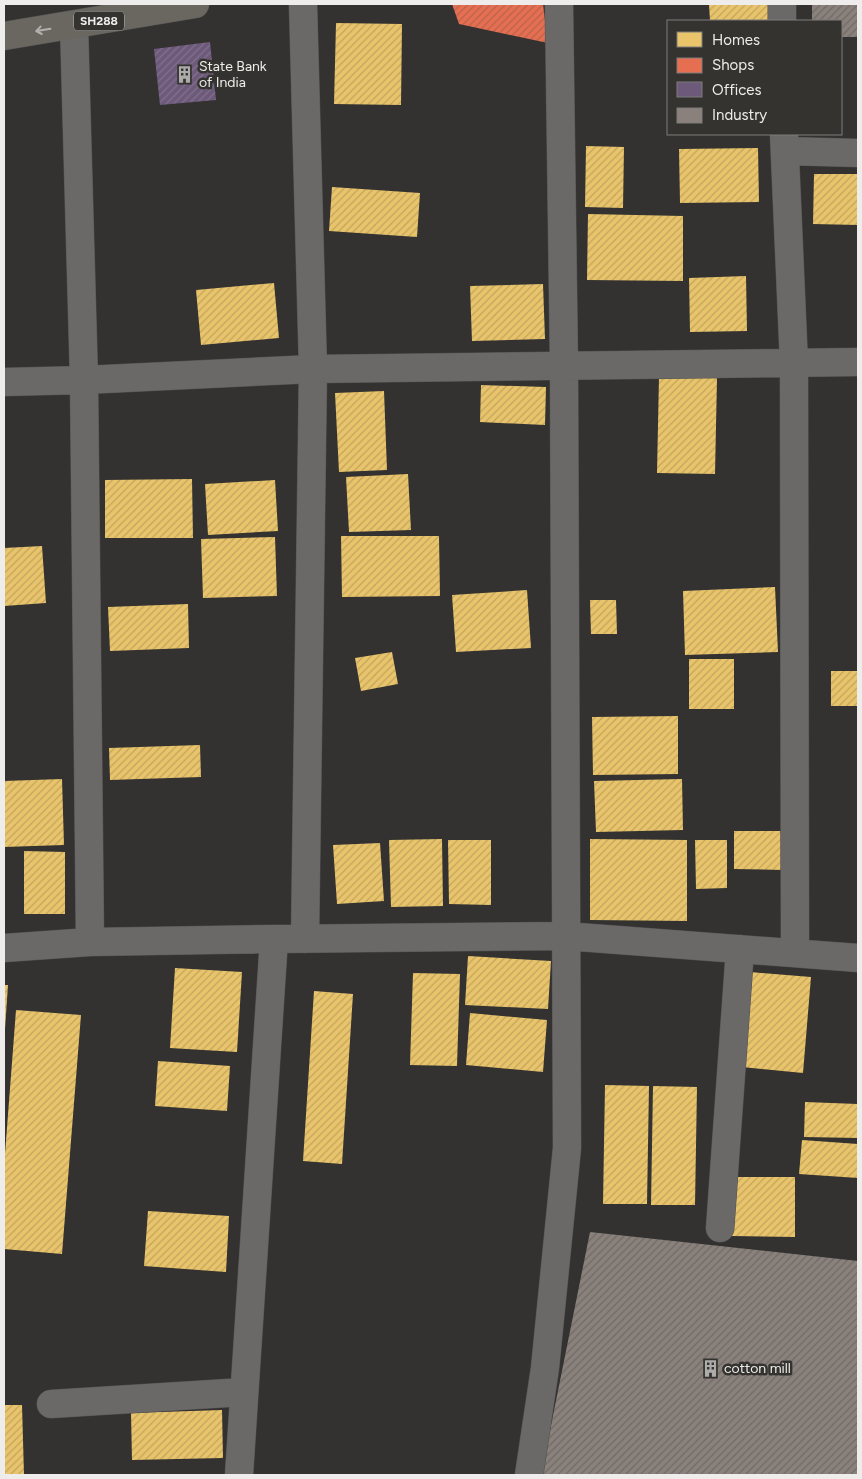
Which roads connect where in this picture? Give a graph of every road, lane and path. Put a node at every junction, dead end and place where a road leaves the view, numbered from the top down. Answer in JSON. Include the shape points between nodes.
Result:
{"nodes":[{"id":1,"x":195,"y":4,"type":"edge"},
{"id":2,"x":303,"y":4,"type":"edge"},
{"id":3,"x":559,"y":4,"type":"edge"},
{"id":4,"x":782,"y":4,"type":"edge"},
{"id":5,"x":782,"y":20,"type":"edge"},
{"id":6,"x":74,"y":25,"type":"junction"},
{"id":7,"x":4,"y":36,"type":"edge"},
{"id":8,"x":785,"y":142,"type":"edge"},
{"id":9,"x":858,"y":153,"type":"edge"},
{"id":10,"x":858,"y":362,"type":"edge"},
{"id":11,"x":794,"y":364,"type":"junction"},
{"id":12,"x":564,"y":366,"type":"junction"},
{"id":13,"x":314,"y":369,"type":"junction"},
{"id":14,"x":84,"y":380,"type":"junction"},
{"id":15,"x":4,"y":382,"type":"edge"},
{"id":16,"x":565,"y":936,"type":"junction"},
{"id":17,"x":274,"y":939,"type":"junction"},
{"id":18,"x":306,"y":939,"type":"junction"},
{"id":19,"x":90,"y":942,"type":"junction"},
{"id":20,"x":4,"y":948,"type":"edge"},
{"id":21,"x":740,"y":948,"type":"junction"},
{"id":22,"x":795,"y":953,"type":"junction"},
{"id":23,"x":858,"y":958,"type":"edge"},
{"id":24,"x":720,"y":1228,"type":"dead end"},
{"id":25,"x":244,"y":1392,"type":"junction"},
{"id":26,"x":51,"y":1404,"type":"dead end"},
{"id":27,"x":239,"y":1475,"type":"edge"},
{"id":28,"x":529,"y":1475,"type":"edge"}],
"edges":[{"from":1,"to":6,"type":"main road","number":"SH288"},
{"from":2,"to":13,"type":"street"},
{"from":3,"to":12,"type":"street"},
{"from":4,"to":5,"type":"street"},
{"from":6,"to":7,"type":"main road","number":"SH288","one_way":true},
{"from":6,"to":14,"type":"street"},
{"from":8,"to":9,"type":"street"},
{"from":8,"to":11,"type":"street"},
{"from":10,"to":11,"type":"street"},
{"from":11,"to":12,"type":"street"},
{"from":11,"to":22,"type":"street"},
{"from":12,"to":13,"type":"street"},
{"from":12,"to":16,"type":"street"},
{"from":13,"to":14,"type":"street"},
{"from":13,"to":18,"type":"street"},
{"from":14,"to":15,"type":"street"},
{"from":14,"to":19,"type":"street"},
{"from":16,"to":18,"type":"street"},
{"from":16,"to":21,"type":"street"},
{"from":16,"to":28,"type":"street","via":[[567,1148],[545,1368]]},
{"from":17,"to":18,"type":"street"},
{"from":17,"to":19,"type":"street"},
{"from":17,"to":25,"type":"street"},
{"from":19,"to":20,"type":"street"},
{"from":21,"to":22,"type":"street"},
{"from":21,"to":24,"type":"street"},
{"from":22,"to":23,"type":"street"},
{"from":25,"to":26,"type":"street"},
{"from":25,"to":27,"type":"street"}]}
